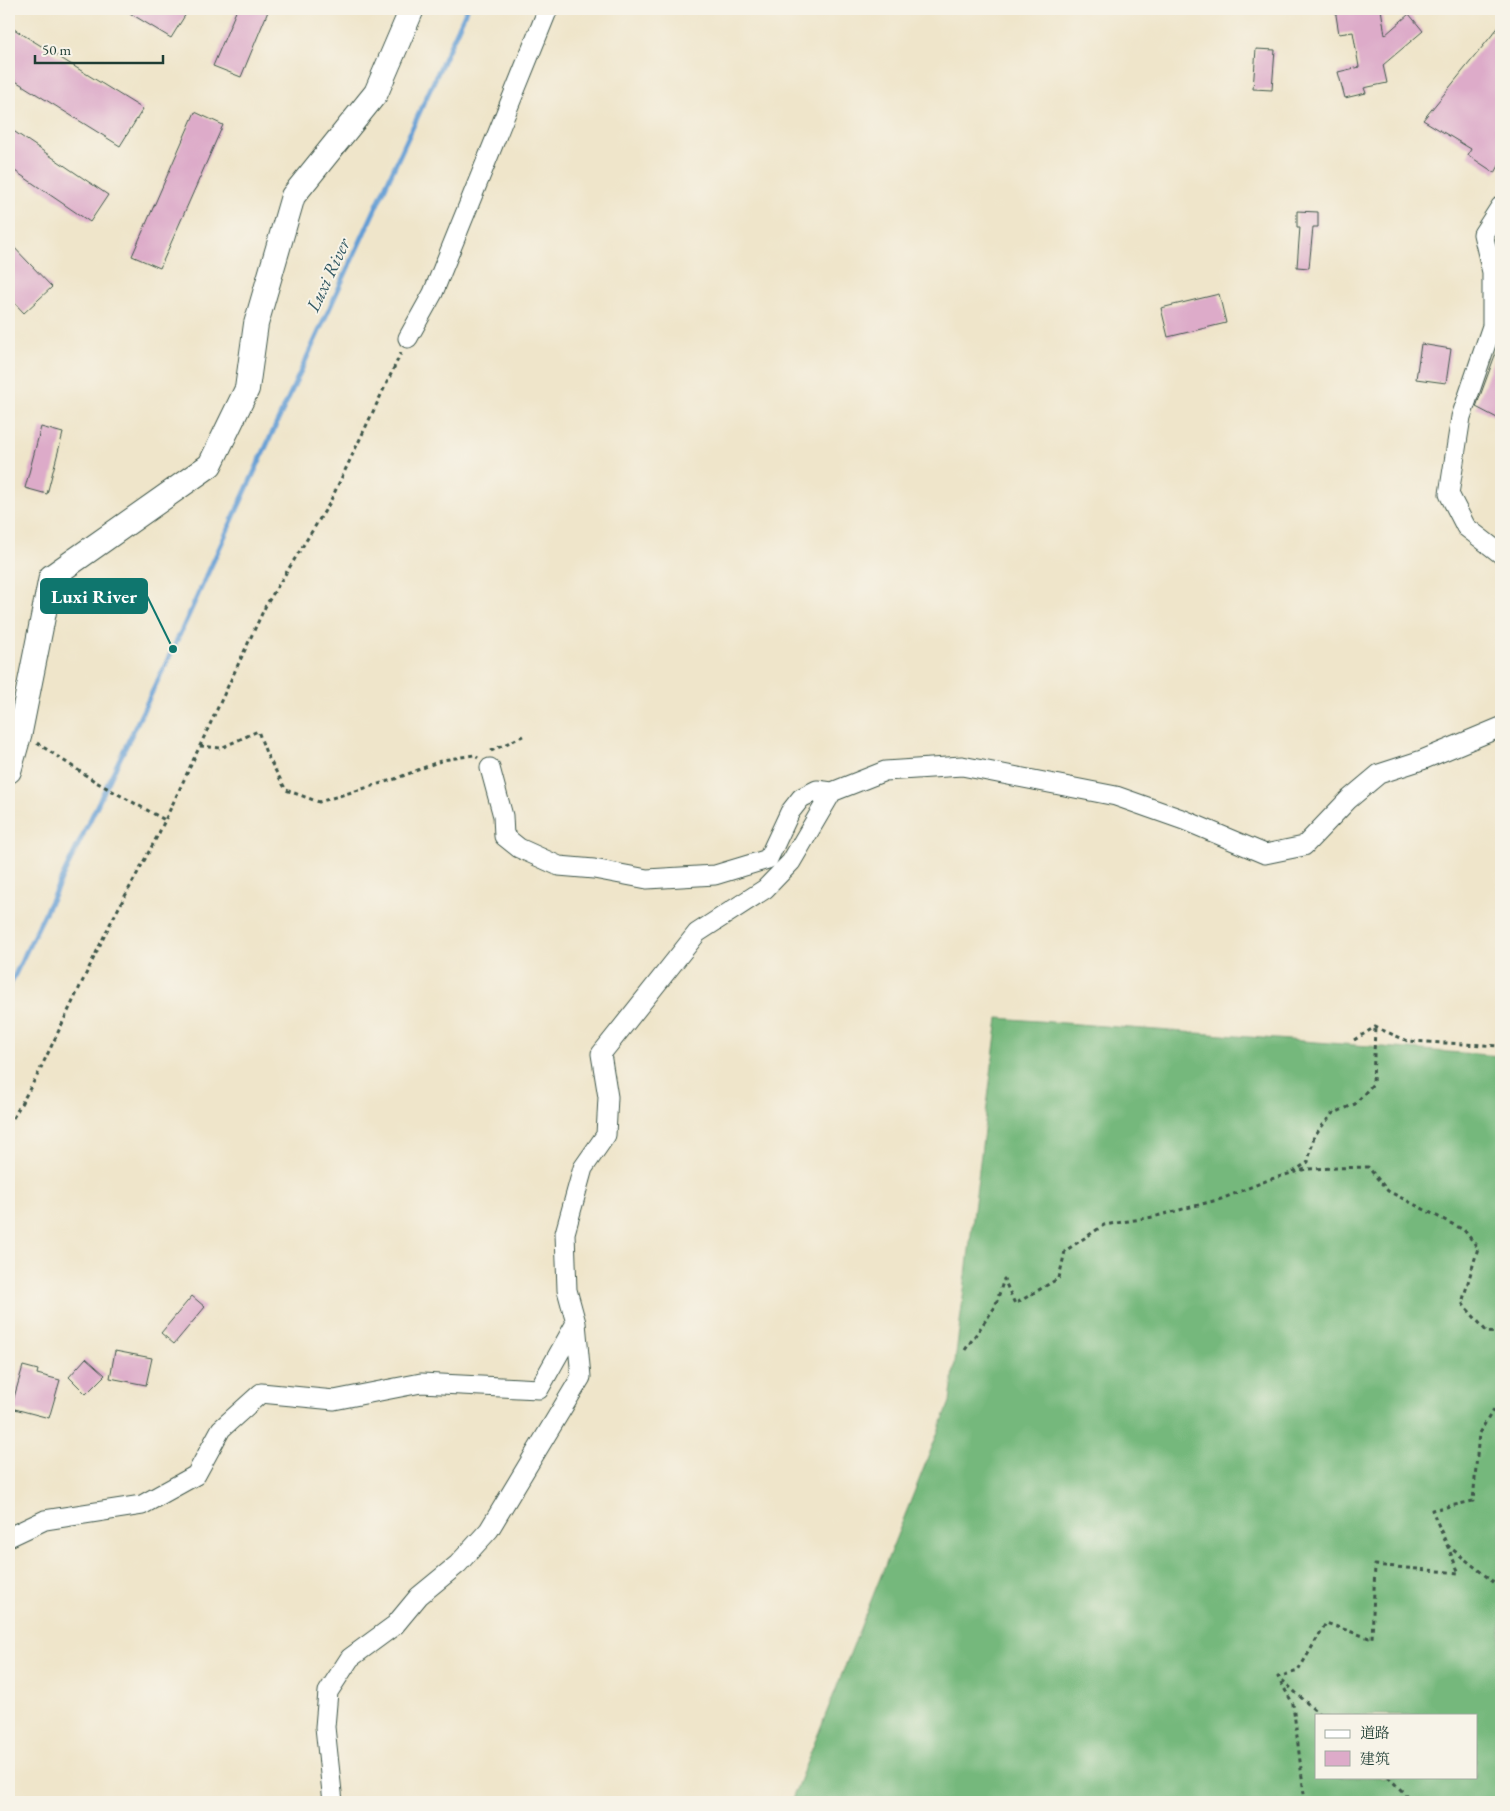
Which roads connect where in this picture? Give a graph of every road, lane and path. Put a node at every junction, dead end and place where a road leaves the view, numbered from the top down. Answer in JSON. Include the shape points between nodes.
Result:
{"nodes":[{"id":1,"x":412,"y":9,"type":"edge"},
{"id":2,"x":548,"y":9,"type":"edge"},
{"id":3,"x":1501,"y":206,"type":"edge"},
{"id":4,"x":408,"y":338,"type":"joint"},
{"id":5,"x":1501,"y":554,"type":"edge"},
{"id":6,"x":1501,"y":727,"type":"edge"},
{"id":7,"x":20,"y":732,"type":"junction"},
{"id":8,"x":523,"y":736,"type":"dead end"},
{"id":9,"x":200,"y":746,"type":"junction"},
{"id":10,"x":474,"y":755,"type":"junction"},
{"id":11,"x":486,"y":757,"type":"junction"},
{"id":12,"x":9,"y":771,"type":"edge"},
{"id":13,"x":832,"y":792,"type":"junction"},
{"id":14,"x":165,"y":820,"type":"junction"},
{"id":15,"x":1375,"y":1027,"type":"junction"},
{"id":16,"x":1354,"y":1040,"type":"dead end"},
{"id":17,"x":1501,"y":1046,"type":"edge"},
{"id":18,"x":9,"y":1125,"type":"edge"},
{"id":19,"x":1290,"y":1173,"type":"junction"},
{"id":20,"x":576,"y":1323,"type":"junction"},
{"id":21,"x":1501,"y":1333,"type":"edge"},
{"id":22,"x":965,"y":1350,"type":"dead end"},
{"id":23,"x":1501,"y":1398,"type":"edge"},
{"id":24,"x":9,"y":1536,"type":"edge"},
{"id":25,"x":1447,"y":1544,"type":"junction"},
{"id":26,"x":1501,"y":1588,"type":"edge"},
{"id":27,"x":1278,"y":1677,"type":"junction"},
{"id":28,"x":1319,"y":1714,"type":"edge"},
{"id":29,"x":1389,"y":1778,"type":"edge"},
{"id":30,"x":333,"y":1802,"type":"edge"},
{"id":31,"x":1305,"y":1802,"type":"edge"},
{"id":32,"x":1413,"y":1802,"type":"edge"}],
"edges":[{"from":1,"to":7,"type":"street","via":[[376,93],[293,196],[256,324],[247,389],[210,465],[51,577]]},
{"from":2,"to":4,"type":"street","via":[[433,293]]},
{"from":3,"to":5,"type":"street","via":[[1483,234],[1492,272],[1492,326],[1461,417],[1449,494],[1466,527]]},
{"from":4,"to":9,"type":"path","via":[[329,504],[266,605]]},
{"from":6,"to":13,"type":"street","via":[[1379,774],[1348,800],[1304,846],[1265,854],[1116,796],[962,766],[885,771]]},
{"from":7,"to":12,"type":"street"},
{"from":7,"to":14,"type":"path","via":[[96,782]]},
{"from":8,"to":11,"type":"path"},
{"from":9,"to":10,"type":"path","via":[[221,748],[258,731],[286,790],[319,802],[395,779],[442,760]]},
{"from":9,"to":14,"type":"path"},
{"from":10,"to":11,"type":"path"},
{"from":10,"to":11,"type":"path"},
{"from":11,"to":13,"type":"street","via":[[503,816],[504,836],[519,848],[559,866],[594,868],[647,879],[715,876],[768,859],[790,812],[801,798],[817,790]]},
{"from":13,"to":20,"type":"street","via":[[791,862],[765,889],[697,933],[601,1054],[608,1097],[606,1135],[583,1168],[565,1233],[567,1290]]},
{"from":14,"to":18,"type":"path","via":[[110,924],[37,1076]]},
{"from":15,"to":16,"type":"path"},
{"from":15,"to":17,"type":"path","via":[[1408,1041]]},
{"from":15,"to":19,"type":"path","via":[[1373,1084],[1355,1104],[1332,1114],[1314,1136],[1308,1162]]},
{"from":19,"to":21,"type":"path","via":[[1306,1169],[1368,1167],[1388,1191],[1464,1230],[1478,1248],[1462,1303],[1487,1332]]},
{"from":19,"to":22,"type":"path","via":[[1221,1199],[1104,1226],[1066,1251],[1059,1278],[1015,1304],[1004,1279],[995,1307]]},
{"from":20,"to":24,"type":"street","via":[[539,1388],[421,1383],[334,1400],[261,1393],[221,1429],[196,1475],[142,1505],[45,1520]]},
{"from":20,"to":30,"type":"street","via":[[581,1377],[489,1530],[458,1564],[419,1596],[395,1625],[350,1658],[328,1692],[325,1727]]},
{"from":23,"to":25,"type":"path","via":[[1479,1433],[1473,1501],[1432,1510]]},
{"from":25,"to":26,"type":"path"},
{"from":25,"to":27,"type":"path","via":[[1459,1573],[1375,1564],[1372,1639],[1326,1623],[1298,1671]]},
{"from":27,"to":28,"type":"path"},
{"from":27,"to":31,"type":"path","via":[[1293,1704]]},
{"from":29,"to":32,"type":"path"}]}
